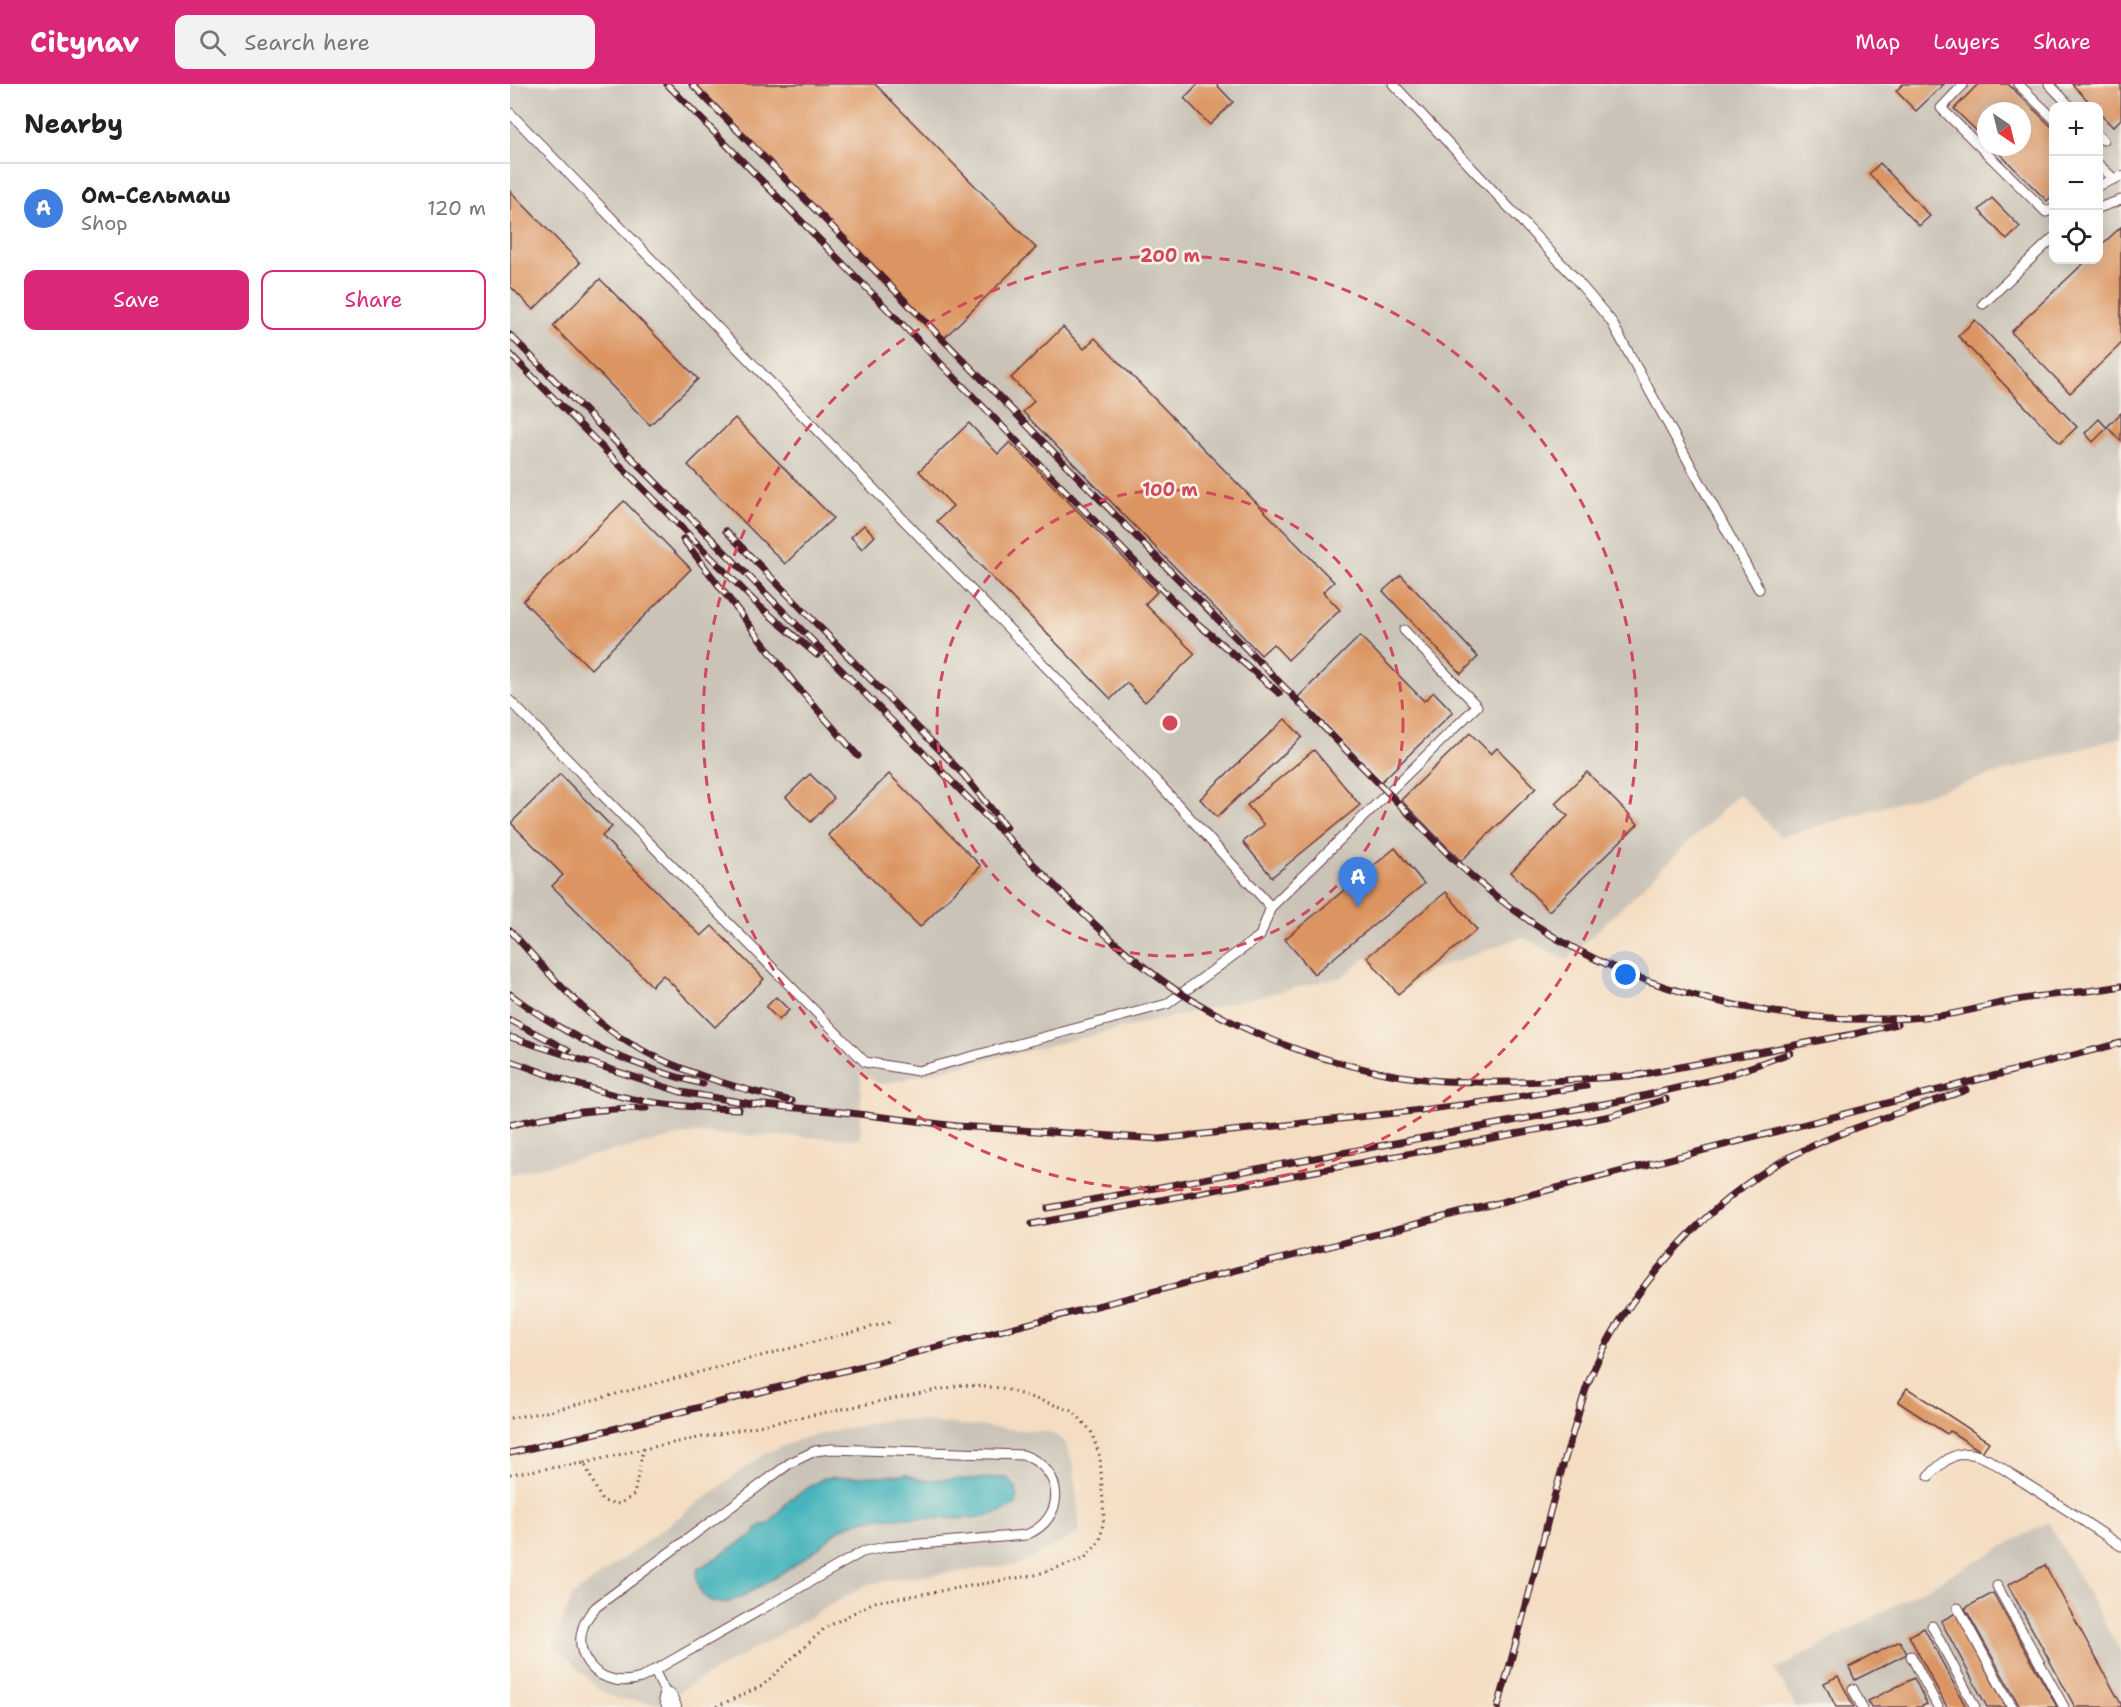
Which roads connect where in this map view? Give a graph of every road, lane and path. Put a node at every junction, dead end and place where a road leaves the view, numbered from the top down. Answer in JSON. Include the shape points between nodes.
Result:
{"nodes":[{"id":1,"x":1394,"y":84,"type":"edge"},
{"id":2,"x":2018,"y":84,"type":"edge"},
{"id":3,"x":2049,"y":84,"type":"edge"},
{"id":4,"x":1963,"y":85,"type":"edge"},
{"id":5,"x":2066,"y":102,"type":"edge"},
{"id":6,"x":510,"y":113,"type":"edge"},
{"id":7,"x":2049,"y":114,"type":"edge"},
{"id":8,"x":2103,"y":167,"type":"edge"},
{"id":9,"x":2117,"y":177,"type":"edge"},
{"id":10,"x":2103,"y":184,"type":"edge"},
{"id":11,"x":2121,"y":200,"type":"edge"},
{"id":12,"x":2103,"y":206,"type":"edge"},
{"id":13,"x":2050,"y":210,"type":"edge"},
{"id":14,"x":2049,"y":242,"type":"edge"},
{"id":15,"x":1983,"y":304,"type":"dead end"},
{"id":16,"x":1759,"y":590,"type":"dead end"},
{"id":17,"x":1404,"y":630,"type":"dead end"},
{"id":18,"x":510,"y":701,"type":"edge"},
{"id":19,"x":1271,"y":907,"type":"junction"},
{"id":20,"x":894,"y":1321,"type":"dead end"},
{"id":21,"x":510,"y":1419,"type":"edge"},
{"id":22,"x":643,"y":1449,"type":"junction"},
{"id":23,"x":584,"y":1463,"type":"junction"},
{"id":24,"x":510,"y":1474,"type":"edge"},
{"id":25,"x":1929,"y":1476,"type":"dead end"},
{"id":26,"x":2121,"y":1546,"type":"edge"},
{"id":27,"x":1997,"y":1586,"type":"dead end"},
{"id":28,"x":1958,"y":1608,"type":"dead end"},
{"id":29,"x":1932,"y":1626,"type":"dead end"},
{"id":30,"x":1911,"y":1656,"type":"dead end"},
{"id":31,"x":654,"y":1670,"type":"junction"},
{"id":32,"x":1853,"y":1689,"type":"dead end"},
{"id":33,"x":670,"y":1702,"type":"edge"},
{"id":34,"x":715,"y":1707,"type":"edge"},
{"id":35,"x":1862,"y":1707,"type":"edge"},
{"id":36,"x":1938,"y":1707,"type":"edge"},
{"id":37,"x":1975,"y":1707,"type":"edge"},
{"id":38,"x":2012,"y":1707,"type":"edge"},
{"id":39,"x":2064,"y":1707,"type":"edge"}],
"edges":[{"from":1,"to":16,"type":"lane","via":[[1611,321]]},
{"from":2,"to":7,"type":"lane"},
{"from":3,"to":5,"type":"lane"},
{"from":4,"to":13,"type":"lane","via":[[1941,108],[2046,212]]},
{"from":6,"to":19,"type":"lane","via":[[1161,786]]},
{"from":8,"to":9,"type":"lane"},
{"from":9,"to":10,"type":"lane"},
{"from":11,"to":12,"type":"lane"},
{"from":14,"to":15,"type":"lane"},
{"from":17,"to":19,"type":"lane","via":[[1477,705]]},
{"from":18,"to":19,"type":"lane","via":[[865,1062],[918,1071],[1167,1004],[1260,936]]},
{"from":20,"to":21,"type":"path"},
{"from":22,"to":23,"type":"path"},
{"from":22,"to":23,"type":"path","via":[[634,1496],[619,1504],[602,1501]]},
{"from":22,"to":34,"type":"path","via":[[962,1385],[1002,1388],[1073,1411],[1091,1431],[1100,1457],[1104,1517],[1100,1541],[1084,1559],[1035,1575],[874,1602],[825,1628],[762,1686]]},
{"from":23,"to":24,"type":"path"},
{"from":25,"to":26,"type":"lane","via":[[1944,1461],[1958,1456],[1984,1458]]},
{"from":27,"to":39,"type":"lane"},
{"from":28,"to":38,"type":"lane"},
{"from":29,"to":37,"type":"lane"},
{"from":30,"to":36,"type":"lane"},
{"from":31,"to":31,"type":"lane","via":[[641,1678],[621,1682],[594,1670],[581,1643],[589,1614],[803,1455],[831,1449],[1023,1455],[1041,1463],[1053,1479],[1054,1508],[1035,1531],[862,1552]]},
{"from":31,"to":33,"type":"lane"},
{"from":32,"to":35,"type":"lane"}]}
